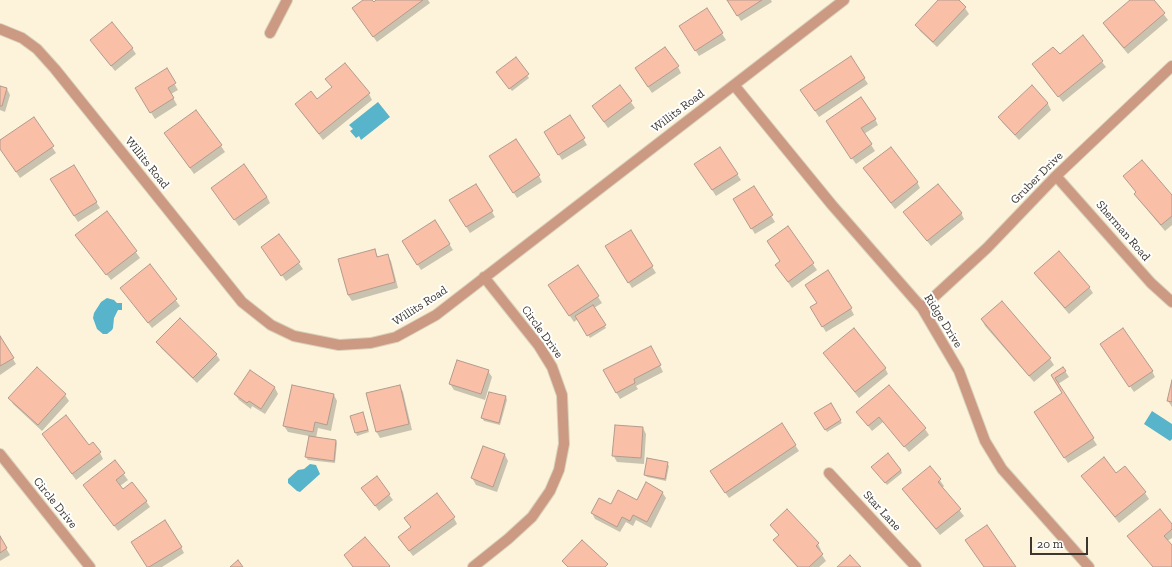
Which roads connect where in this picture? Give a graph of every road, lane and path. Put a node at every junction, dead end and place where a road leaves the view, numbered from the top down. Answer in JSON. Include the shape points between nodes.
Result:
{"nodes":[{"id":1,"x":287,"y":0,"type":"edge"},
{"id":2,"x":844,"y":0,"type":"edge"},
{"id":3,"x":0,"y":29,"type":"edge"},
{"id":4,"x":270,"y":32,"type":"dead end"},
{"id":5,"x":1172,"y":66,"type":"edge"},
{"id":6,"x":734,"y":85,"type":"junction"},
{"id":7,"x":1056,"y":176,"type":"junction"},
{"id":8,"x":484,"y":278,"type":"junction"},
{"id":9,"x":1172,"y":302,"type":"edge"},
{"id":10,"x":922,"y":308,"type":"junction"},
{"id":11,"x":0,"y":454,"type":"edge"},
{"id":12,"x":829,"y":473,"type":"dead end"},
{"id":13,"x":90,"y":567,"type":"edge"},
{"id":14,"x":474,"y":567,"type":"edge"},
{"id":15,"x":916,"y":567,"type":"edge"},
{"id":16,"x":1089,"y":567,"type":"edge"}],
"edges":[{"from":1,"to":4,"type":"street"},
{"from":2,"to":6,"type":"street","name":"Willits Road"},
{"from":3,"to":8,"type":"street","name":"Willits Road","via":[[32,45],[55,68],[242,302],[271,325],[294,336],[339,345],[371,343],[396,337],[436,315]]},
{"from":5,"to":7,"type":"street","name":"Gruber Drive"},
{"from":6,"to":8,"type":"street","name":"Willits Road"},
{"from":6,"to":10,"type":"street","name":"Ridge Drive","via":[[832,205]]},
{"from":7,"to":9,"type":"street","name":"Sherman Road","via":[[1151,283]]},
{"from":7,"to":10,"type":"street","name":"Gruber Drive","via":[[987,248]]},
{"from":8,"to":14,"type":"street","name":"Circle Drive","via":[[539,346],[552,367],[562,395],[564,444],[559,470],[550,491],[532,517]]},
{"from":10,"to":16,"type":"street","name":"Ridge Drive","via":[[959,371],[985,441],[1002,469]]},
{"from":11,"to":13,"type":"street","name":"Circle Drive"},
{"from":12,"to":15,"type":"street","name":"Star Lane"}]}
